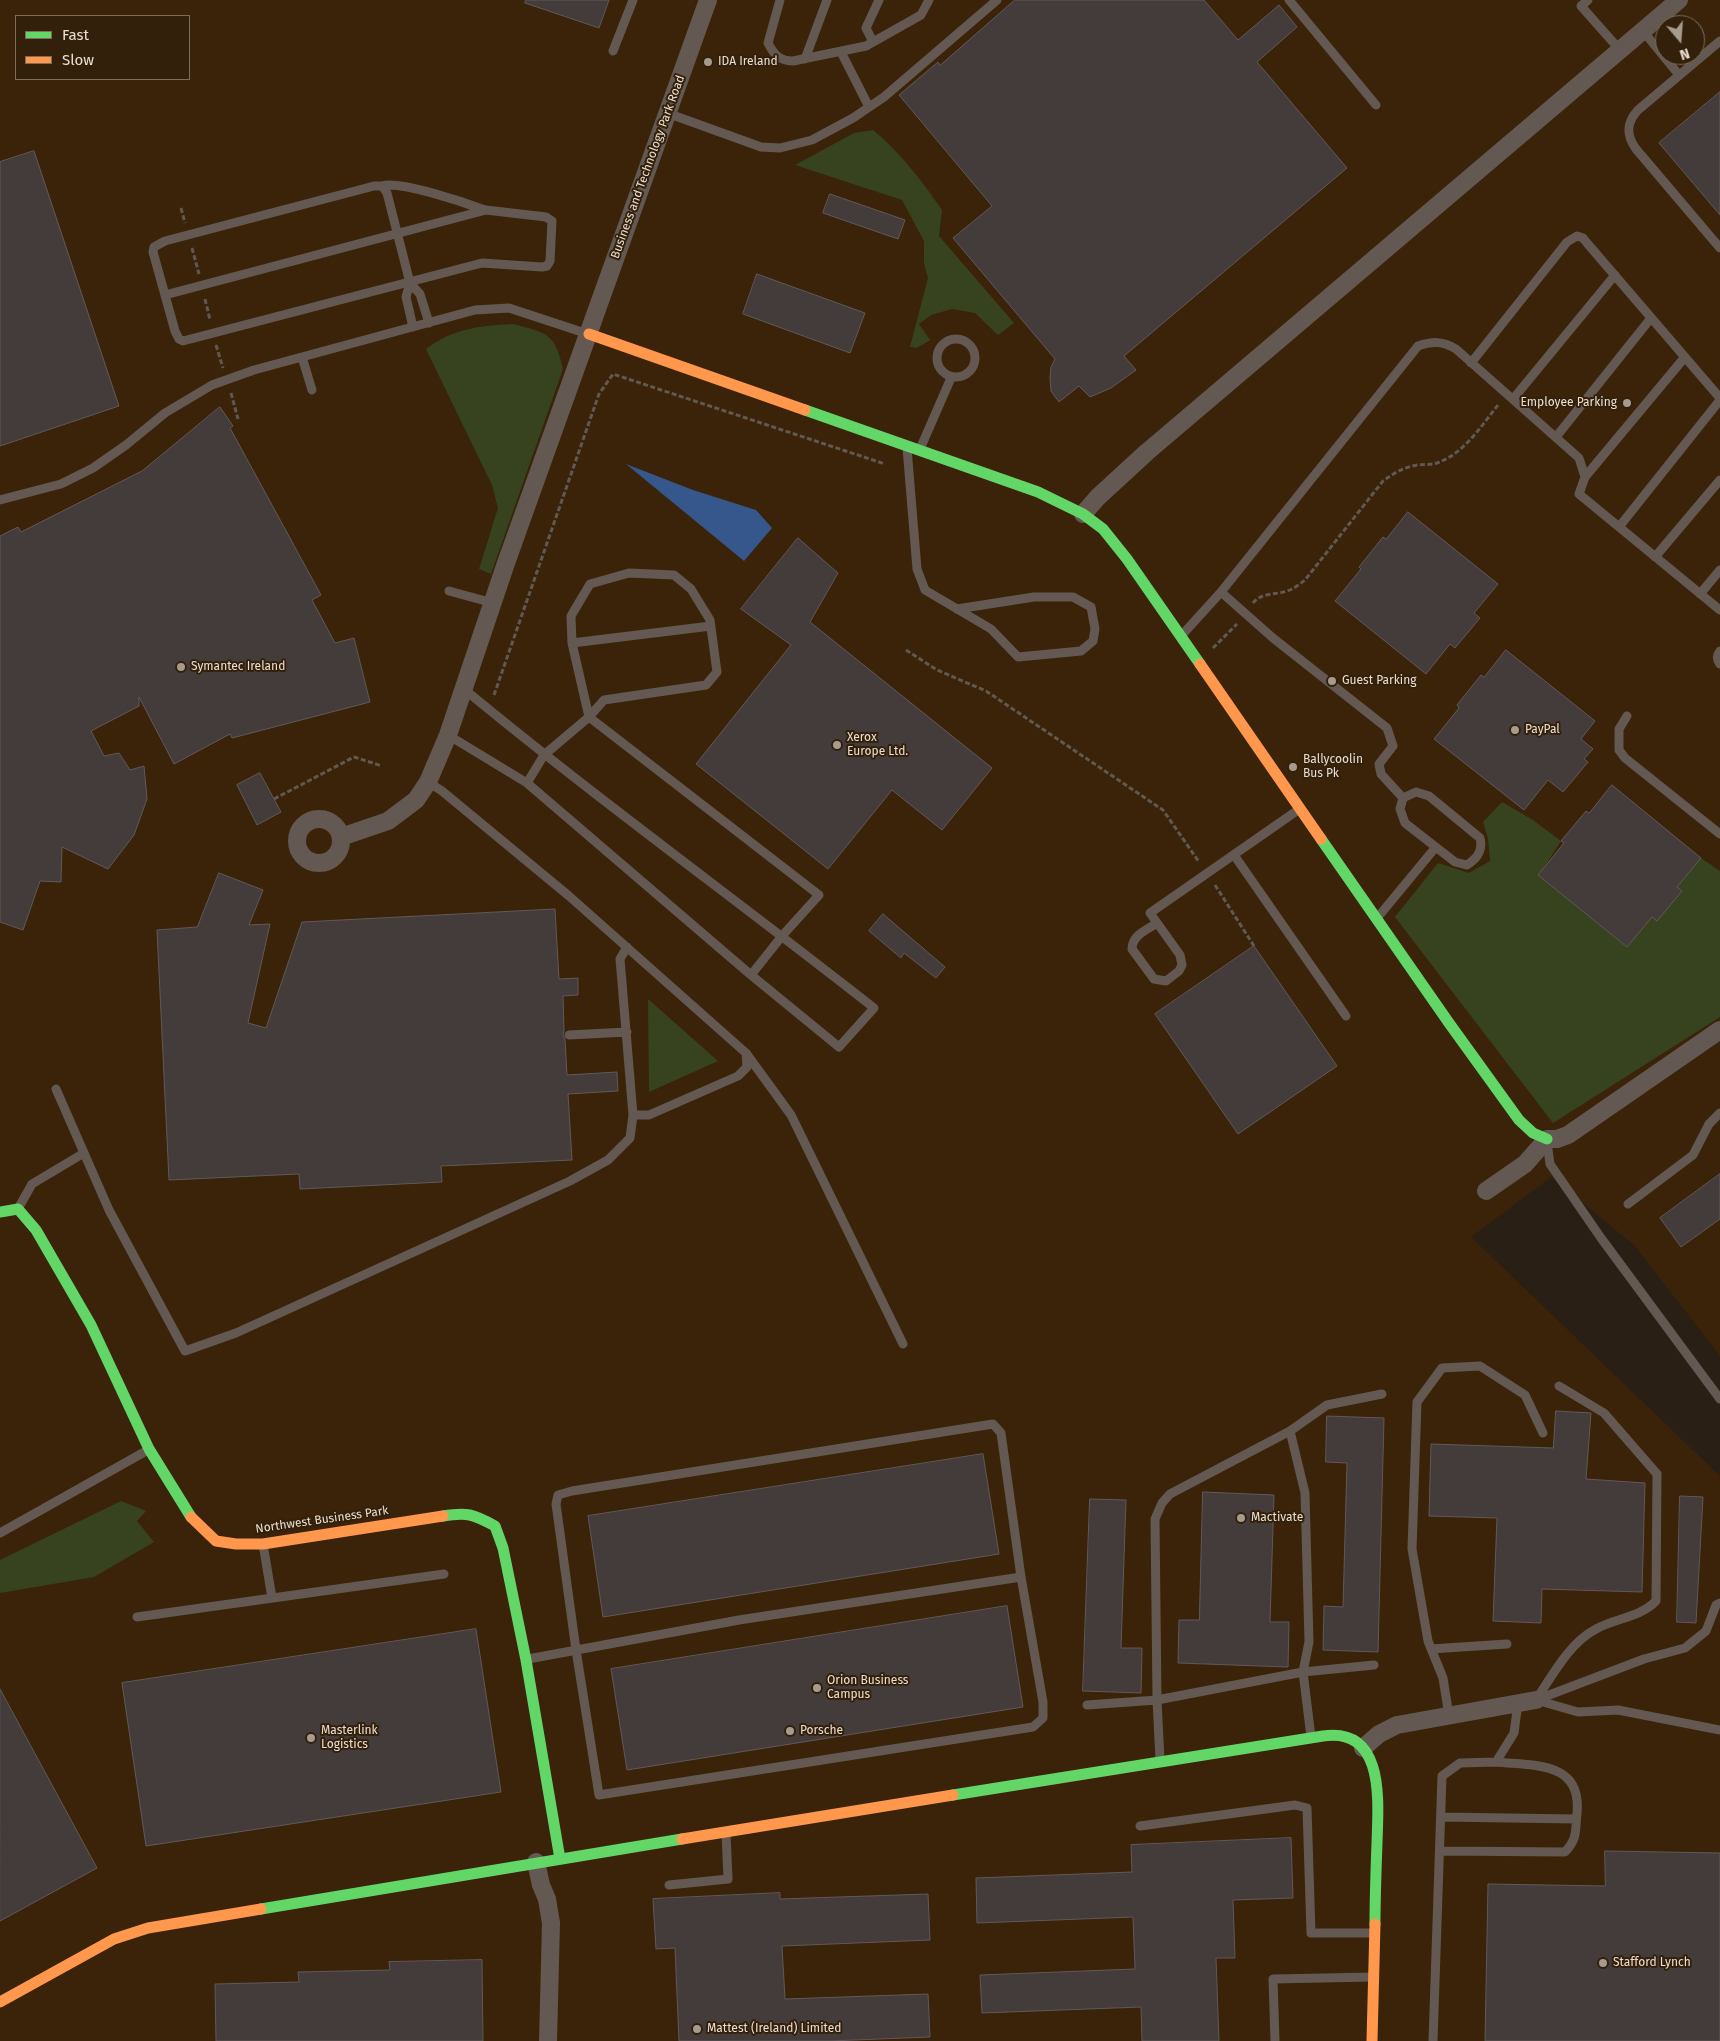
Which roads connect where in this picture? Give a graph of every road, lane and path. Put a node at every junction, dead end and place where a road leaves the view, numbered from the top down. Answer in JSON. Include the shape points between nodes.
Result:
{"nodes":[{"id":1,"x":633,"y":0,"type":"edge"},
{"id":2,"x":708,"y":0,"type":"edge"},
{"id":3,"x":780,"y":0,"type":"edge"},
{"id":4,"x":827,"y":0,"type":"edge"},
{"id":5,"x":879,"y":0,"type":"edge"},
{"id":6,"x":929,"y":0,"type":"edge"},
{"id":7,"x":997,"y":0,"type":"edge"},
{"id":8,"x":1289,"y":0,"type":"edge"},
{"id":9,"x":1588,"y":0,"type":"edge"},
{"id":10,"x":1679,"y":0,"type":"edge"},
{"id":11,"x":1642,"y":31,"type":"junction"},
{"id":12,"x":1720,"y":41,"type":"edge"},
{"id":13,"x":873,"y":42,"type":"junction"},
{"id":14,"x":1620,"y":50,"type":"junction"},
{"id":15,"x":613,"y":51,"type":"dead end"},
{"id":16,"x":841,"y":52,"type":"junction"},
{"id":17,"x":804,"y":59,"type":"junction"},
{"id":18,"x":1679,"y":75,"type":"junction"},
{"id":19,"x":1376,"y":105,"type":"dead end"},
{"id":20,"x":869,"y":107,"type":"junction"},
{"id":21,"x":668,"y":113,"type":"junction"},
{"id":22,"x":382,"y":186,"type":"junction"},
{"id":23,"x":181,"y":208,"type":"dead end"},
{"id":24,"x":486,"y":210,"type":"junction"},
{"id":25,"x":397,"y":233,"type":"junction"},
{"id":26,"x":188,"y":235,"type":"junction"},
{"id":27,"x":1720,"y":248,"type":"edge"},
{"id":28,"x":1615,"y":275,"type":"junction"},
{"id":29,"x":410,"y":283,"type":"junction"},
{"id":30,"x":202,"y":285,"type":"junction"},
{"id":31,"x":165,"y":295,"type":"junction"},
{"id":32,"x":1651,"y":318,"type":"junction"},
{"id":33,"x":429,"y":323,"type":"junction"},
{"id":34,"x":413,"y":327,"type":"junction"},
{"id":35,"x":213,"y":334,"type":"junction"},
{"id":36,"x":589,"y":334,"type":"junction"},
{"id":37,"x":302,"y":357,"type":"junction"},
{"id":38,"x":1685,"y":357,"type":"junction"},
{"id":39,"x":1471,"y":363,"type":"junction"},
{"id":40,"x":951,"y":378,"type":"junction"},
{"id":41,"x":226,"y":380,"type":"junction"},
{"id":42,"x":312,"y":390,"type":"dead end"},
{"id":43,"x":1509,"y":397,"type":"junction"},
{"id":44,"x":1720,"y":399,"type":"edge"},
{"id":45,"x":238,"y":419,"type":"dead end"},
{"id":46,"x":1556,"y":437,"type":"junction"},
{"id":47,"x":907,"y":446,"type":"junction"},
{"id":48,"x":920,"y":450,"type":"junction"},
{"id":49,"x":909,"y":472,"type":"junction"},
{"id":50,"x":1586,"y":477,"type":"junction"},
{"id":51,"x":1720,"y":480,"type":"edge"},
{"id":52,"x":0,"y":500,"type":"edge"},
{"id":53,"x":1083,"y":514,"type":"junction"},
{"id":54,"x":1619,"y":527,"type":"junction"},
{"id":55,"x":1656,"y":557,"type":"junction"},
{"id":56,"x":1720,"y":570,"type":"edge"},
{"id":57,"x":449,"y":591,"type":"dead end"},
{"id":58,"x":1221,"y":592,"type":"junction"},
{"id":59,"x":1700,"y":594,"type":"junction"},
{"id":60,"x":493,"y":603,"type":"junction"},
{"id":61,"x":957,"y":610,"type":"junction"},
{"id":62,"x":1720,"y":610,"type":"edge"},
{"id":63,"x":1246,"y":613,"type":"junction"},
{"id":64,"x":710,"y":626,"type":"junction"},
{"id":65,"x":1181,"y":636,"type":"junction"},
{"id":66,"x":572,"y":643,"type":"junction"},
{"id":67,"x":906,"y":650,"type":"dead end"},
{"id":68,"x":1720,"y":651,"type":"edge"},
{"id":69,"x":1198,"y":662,"type":"junction"},
{"id":70,"x":1720,"y":664,"type":"edge"},
{"id":71,"x":464,"y":689,"type":"junction"},
{"id":72,"x":489,"y":710,"type":"junction"},
{"id":73,"x":1627,"y":716,"type":"dead end"},
{"id":74,"x":589,"y":717,"type":"junction"},
{"id":75,"x":448,"y":736,"type":"junction"},
{"id":76,"x":544,"y":755,"type":"junction"},
{"id":77,"x":382,"y":766,"type":"dead end"},
{"id":78,"x":428,"y":782,"type":"junction"},
{"id":79,"x":527,"y":783,"type":"junction"},
{"id":80,"x":1403,"y":798,"type":"junction"},
{"id":81,"x":274,"y":799,"type":"dead end"},
{"id":82,"x":1300,"y":809,"type":"junction"},
{"id":83,"x":1720,"y":834,"type":"edge"},
{"id":84,"x":341,"y":837,"type":"dead end"},
{"id":85,"x":1435,"y":848,"type":"junction"},
{"id":86,"x":1234,"y":855,"type":"junction"},
{"id":87,"x":1207,"y":873,"type":"junction"},
{"id":88,"x":1377,"y":918,"type":"junction"},
{"id":89,"x":1157,"y":923,"type":"junction"},
{"id":90,"x":782,"y":936,"type":"junction"},
{"id":91,"x":1254,"y":946,"type":"dead end"},
{"id":92,"x":627,"y":947,"type":"junction"},
{"id":93,"x":751,"y":975,"type":"junction"},
{"id":94,"x":1346,"y":1016,"type":"dead end"},
{"id":95,"x":1720,"y":1030,"type":"edge"},
{"id":96,"x":628,"y":1032,"type":"junction"},
{"id":97,"x":569,"y":1035,"type":"dead end"},
{"id":98,"x":746,"y":1053,"type":"junction"},
{"id":99,"x":56,"y":1089,"type":"dead end"},
{"id":100,"x":1720,"y":1113,"type":"edge"},
{"id":101,"x":633,"y":1115,"type":"junction"},
{"id":102,"x":1547,"y":1139,"type":"junction"},
{"id":103,"x":84,"y":1153,"type":"junction"},
{"id":104,"x":1486,"y":1191,"type":"dead end"},
{"id":105,"x":1628,"y":1204,"type":"dead end"},
{"id":106,"x":18,"y":1209,"type":"junction"},
{"id":107,"x":0,"y":1212,"type":"edge"},
{"id":108,"x":903,"y":1344,"type":"dead end"},
{"id":109,"x":1560,"y":1386,"type":"dead end"},
{"id":110,"x":1382,"y":1394,"type":"dead end"},
{"id":111,"x":1720,"y":1399,"type":"edge"},
{"id":112,"x":1290,"y":1431,"type":"junction"},
{"id":113,"x":1543,"y":1433,"type":"dead end"},
{"id":114,"x":149,"y":1449,"type":"junction"},
{"id":115,"x":0,"y":1533,"type":"edge"},
{"id":116,"x":263,"y":1544,"type":"junction"},
{"id":117,"x":444,"y":1574,"type":"dead end"},
{"id":118,"x":1021,"y":1577,"type":"junction"},
{"id":119,"x":272,"y":1598,"type":"junction"},
{"id":120,"x":1720,"y":1604,"type":"edge"},
{"id":121,"x":138,"y":1617,"type":"dead end"},
{"id":122,"x":1507,"y":1644,"type":"dead end"},
{"id":123,"x":1431,"y":1649,"type":"junction"},
{"id":124,"x":576,"y":1650,"type":"junction"},
{"id":125,"x":526,"y":1660,"type":"junction"},
{"id":126,"x":1374,"y":1665,"type":"dead end"},
{"id":127,"x":1303,"y":1672,"type":"junction"},
{"id":128,"x":1157,"y":1700,"type":"junction"},
{"id":129,"x":1536,"y":1700,"type":"junction"},
{"id":130,"x":1518,"y":1703,"type":"junction"},
{"id":131,"x":1087,"y":1704,"type":"dead end"},
{"id":132,"x":1449,"y":1716,"type":"junction"},
{"id":133,"x":1720,"y":1730,"type":"edge"},
{"id":134,"x":1311,"y":1738,"type":"junction"},
{"id":135,"x":1363,"y":1748,"type":"junction"},
{"id":136,"x":1496,"y":1762,"type":"junction"},
{"id":137,"x":1160,"y":1763,"type":"junction"},
{"id":138,"x":1441,"y":1817,"type":"junction"},
{"id":139,"x":1576,"y":1819,"type":"junction"},
{"id":140,"x":1140,"y":1826,"type":"dead end"},
{"id":141,"x":726,"y":1832,"type":"junction"},
{"id":142,"x":1440,"y":1851,"type":"junction"},
{"id":143,"x":560,"y":1859,"type":"junction"},
{"id":144,"x":536,"y":1862,"type":"junction"},
{"id":145,"x":669,"y":1884,"type":"dead end"},
{"id":146,"x":1374,"y":1933,"type":"junction"},
{"id":147,"x":1373,"y":1977,"type":"junction"},
{"id":148,"x":0,"y":2002,"type":"edge"},
{"id":149,"x":548,"y":2041,"type":"edge"},
{"id":150,"x":1275,"y":2041,"type":"edge"},
{"id":151,"x":1372,"y":2041,"type":"edge"},
{"id":152,"x":1434,"y":2041,"type":"edge"}],
"edges":[{"from":1,"to":15,"type":"lane"},
{"from":2,"to":21,"type":"street","name":"Business and Technology Park Road"},
{"from":3,"to":17,"type":"lane","via":[[768,43],[782,61]]},
{"from":4,"to":17,"type":"lane"},
{"from":5,"to":13,"type":"lane","via":[[866,28]]},
{"from":6,"to":13,"type":"lane","via":[[921,15]]},
{"from":7,"to":20,"type":"lane"},
{"from":8,"to":19,"type":"lane"},
{"from":9,"to":14,"type":"lane","via":[[1581,6]]},
{"from":10,"to":11,"type":"street"},
{"from":11,"to":14,"type":"street"},
{"from":11,"to":18,"type":"lane"},
{"from":12,"to":18,"type":"lane"},
{"from":13,"to":16,"type":"lane"},
{"from":14,"to":53,"type":"street","via":[[1147,452]]},
{"from":16,"to":17,"type":"lane"},
{"from":16,"to":20,"type":"lane"},
{"from":18,"to":27,"type":"lane","via":[[1630,118],[1630,139]]},
{"from":20,"to":21,"type":"lane","via":[[812,140],[780,148],[761,147]]},
{"from":21,"to":36,"type":"street","name":"Business and Technology Park Road"},
{"from":22,"to":24,"type":"lane","via":[[396,185]]},
{"from":22,"to":25,"type":"lane","via":[[387,193]]},
{"from":22,"to":26,"type":"lane"},
{"from":23,"to":26,"type":"path"},
{"from":24,"to":25,"type":"lane"},
{"from":24,"to":29,"type":"lane","via":[[546,217],[552,221],[547,266],[487,262]]},
{"from":25,"to":29,"type":"lane"},
{"from":25,"to":30,"type":"lane"},
{"from":26,"to":30,"type":"path"},
{"from":26,"to":31,"type":"lane","via":[[154,247]]},
{"from":28,"to":32,"type":"lane"},
{"from":28,"to":39,"type":"lane","via":[[1583,238],[1572,238]]},
{"from":28,"to":43,"type":"lane"},
{"from":29,"to":33,"type":"lane","via":[[420,294]]},
{"from":29,"to":34,"type":"lane","via":[[406,297]]},
{"from":29,"to":35,"type":"lane"},
{"from":30,"to":31,"type":"lane"},
{"from":30,"to":35,"type":"path"},
{"from":31,"to":35,"type":"lane","via":[[179,339],[183,342]]},
{"from":32,"to":38,"type":"lane"},
{"from":32,"to":46,"type":"lane"},
{"from":33,"to":34,"type":"lane"},
{"from":33,"to":36,"type":"lane","via":[[475,310],[509,308]]},
{"from":34,"to":37,"type":"lane"},
{"from":35,"to":41,"type":"path"},
{"from":36,"to":47,"type":"street"},
{"from":36,"to":60,"type":"street","name":"Business and Technology Park Road"},
{"from":37,"to":41,"type":"lane"},
{"from":37,"to":42,"type":"lane"},
{"from":38,"to":44,"type":"lane"},
{"from":38,"to":50,"type":"lane"},
{"from":39,"to":43,"type":"lane"},
{"from":39,"to":58,"type":"lane","via":[[1446,343],[1431,342],[1418,346]]},
{"from":40,"to":40,"type":"lane","via":[[941,372],[936,360],[938,348],[948,340],[960,339],[971,345],[976,356],[973,369],[964,377]]},
{"from":40,"to":48,"type":"lane"},
{"from":41,"to":45,"type":"path"},
{"from":41,"to":52,"type":"lane","via":[[165,413],[93,468],[61,484]]},
{"from":43,"to":46,"type":"lane"},
{"from":43,"to":63,"type":"path","via":[[1456,454],[1436,464],[1396,471],[1384,481],[1305,580],[1290,590],[1256,599]]},
{"from":44,"to":54,"type":"lane"},
{"from":46,"to":50,"type":"lane","via":[[1580,458]]},
{"from":47,"to":48,"type":"street"},
{"from":47,"to":49,"type":"lane"},
{"from":48,"to":53,"type":"street","via":[[1038,492]]},
{"from":49,"to":61,"type":"lane","via":[[918,569],[925,590]]},
{"from":49,"to":72,"type":"path","via":[[613,374],[599,394]]},
{"from":50,"to":54,"type":"lane","via":[[1579,494]]},
{"from":51,"to":55,"type":"lane"},
{"from":53,"to":65,"type":"street","via":[[1102,529],[1127,559]]},
{"from":54,"to":55,"type":"lane"},
{"from":55,"to":59,"type":"lane"},
{"from":56,"to":59,"type":"lane"},
{"from":57,"to":60,"type":"lane"},
{"from":58,"to":63,"type":"lane"},
{"from":58,"to":65,"type":"lane"},
{"from":59,"to":62,"type":"lane"},
{"from":60,"to":71,"type":"street","name":"Business and Technology Park Road"},
{"from":61,"to":61,"type":"lane","via":[[991,629],[1018,657],[1082,651],[1093,641],[1095,629],[1090,607],[1073,597],[1034,597]]},
{"from":63,"to":69,"type":"path"},
{"from":63,"to":80,"type":"lane","via":[[1387,728],[1392,746],[1379,764],[1381,774]]},
{"from":64,"to":66,"type":"lane"},
{"from":64,"to":66,"type":"lane","via":[[710,620],[690,589],[674,574],[629,573],[590,584],[571,616]]},
{"from":64,"to":74,"type":"lane","via":[[716,672],[706,685],[604,700]]},
{"from":65,"to":69,"type":"street"},
{"from":66,"to":74,"type":"lane"},
{"from":67,"to":87,"type":"path","via":[[937,670],[986,691],[1163,810]]},
{"from":68,"to":70,"type":"lane","via":[[1717,660]]},
{"from":69,"to":82,"type":"street"},
{"from":71,"to":72,"type":"lane"},
{"from":71,"to":75,"type":"street","name":"Business and Technology Park Road"},
{"from":72,"to":76,"type":"lane"},
{"from":73,"to":83,"type":"lane","via":[[1619,729],[1619,750],[1625,758]]},
{"from":74,"to":76,"type":"lane"},
{"from":74,"to":90,"type":"lane","via":[[819,895]]},
{"from":75,"to":78,"type":"street","name":"Business and Technology Park Road"},
{"from":75,"to":79,"type":"lane"},
{"from":76,"to":79,"type":"lane"},
{"from":76,"to":90,"type":"lane"},
{"from":77,"to":81,"type":"path","via":[[354,757]]},
{"from":78,"to":84,"type":"street","name":"Business and Technology Park Road","via":[[416,800],[388,821]]},
{"from":78,"to":92,"type":"lane"},
{"from":79,"to":93,"type":"lane"},
{"from":80,"to":85,"type":"lane","via":[[1400,809],[1405,823]]},
{"from":80,"to":85,"type":"lane","via":[[1416,792],[1429,796],[1480,838],[1482,846],[1479,854],[1467,865],[1455,862]]},
{"from":82,"to":86,"type":"lane"},
{"from":82,"to":88,"type":"street"},
{"from":85,"to":88,"type":"lane"},
{"from":86,"to":87,"type":"lane"},
{"from":86,"to":94,"type":"lane"},
{"from":87,"to":89,"type":"lane","via":[[1150,913]]},
{"from":87,"to":91,"type":"path"},
{"from":88,"to":102,"type":"street","via":[[1519,1120],[1533,1133]]},
{"from":89,"to":89,"type":"lane","via":[[1182,960],[1179,971],[1166,981],[1154,979],[1132,949],[1135,938]]},
{"from":90,"to":93,"type":"lane"},
{"from":90,"to":93,"type":"lane","via":[[874,1008],[839,1047]]},
{"from":92,"to":96,"type":"lane","via":[[620,959]]},
{"from":92,"to":98,"type":"lane"},
{"from":95,"to":102,"type":"street","via":[[1568,1135]]},
{"from":96,"to":97,"type":"lane"},
{"from":96,"to":101,"type":"lane"},
{"from":98,"to":101,"type":"lane","via":[[746,1067],[738,1076],[649,1115]]},
{"from":98,"to":108,"type":"lane","via":[[791,1115]]},
{"from":99,"to":103,"type":"lane"},
{"from":100,"to":105,"type":"lane","via":[[1709,1124],[1693,1155]]},
{"from":101,"to":103,"type":"lane","via":[[630,1138],[608,1160],[570,1181],[236,1333],[185,1351],[109,1210]]},
{"from":102,"to":104,"type":"street","via":[[1526,1164]]},
{"from":102,"to":111,"type":"lane","via":[[1550,1164]]},
{"from":103,"to":106,"type":"lane","via":[[32,1184]]},
{"from":106,"to":107,"type":"street"},
{"from":106,"to":114,"type":"street","name":"Northwest Business Park","via":[[36,1230],[91,1325]]},
{"from":109,"to":129,"type":"lane","via":[[1604,1413],[1657,1474],[1656,1601],[1646,1611],[1597,1628],[1585,1636],[1565,1657]]},
{"from":110,"to":112,"type":"lane","via":[[1327,1405]]},
{"from":112,"to":127,"type":"lane","via":[[1305,1492],[1309,1642]]},
{"from":112,"to":128,"type":"lane","via":[[1170,1494],[1162,1503],[1155,1519]]},
{"from":113,"to":123,"type":"lane","via":[[1525,1395],[1480,1366],[1442,1368],[1418,1402],[1412,1549]]},
{"from":114,"to":115,"type":"lane"},
{"from":114,"to":116,"type":"street","name":"Northwest Business Park","via":[[190,1516],[216,1540]]},
{"from":116,"to":119,"type":"lane"},
{"from":116,"to":125,"type":"street","name":"Northwest Business Park","via":[[463,1513],[480,1518],[495,1526],[503,1548]]},
{"from":117,"to":119,"type":"lane"},
{"from":118,"to":124,"type":"lane","via":[[739,1620]]},
{"from":118,"to":124,"type":"lane","via":[[1043,1702],[1043,1718],[1033,1727],[599,1795]]},
{"from":118,"to":124,"type":"lane","via":[[1001,1433],[994,1424],[580,1490],[558,1495],[556,1504]]},
{"from":119,"to":121,"type":"lane"},
{"from":120,"to":129,"type":"lane","via":[[1716,1605],[1706,1631],[1685,1648],[1644,1659]]},
{"from":122,"to":123,"type":"lane"},
{"from":123,"to":132,"type":"lane","via":[[1443,1678]]},
{"from":124,"to":125,"type":"lane"},
{"from":125,"to":143,"type":"street","name":"Northwest Business Park"},
{"from":126,"to":127,"type":"lane"},
{"from":127,"to":128,"type":"lane"},
{"from":127,"to":134,"type":"lane"},
{"from":128,"to":131,"type":"lane"},
{"from":128,"to":137,"type":"lane"},
{"from":129,"to":130,"type":"street"},
{"from":129,"to":133,"type":"lane","via":[[1578,1712],[1618,1710]]},
{"from":130,"to":132,"type":"street"},
{"from":130,"to":136,"type":"lane","via":[[1514,1733]]},
{"from":132,"to":135,"type":"street","via":[[1397,1725],[1379,1734]]},
{"from":134,"to":135,"type":"street","via":[[1342,1735]]},
{"from":134,"to":137,"type":"street"},
{"from":135,"to":146,"type":"street","via":[[1370,1757],[1378,1789]]},
{"from":136,"to":138,"type":"lane","via":[[1460,1763],[1442,1776]]},
{"from":136,"to":139,"type":"lane","via":[[1556,1769],[1572,1781],[1578,1799]]},
{"from":137,"to":141,"type":"street"},
{"from":138,"to":139,"type":"lane"},
{"from":138,"to":142,"type":"lane"},
{"from":139,"to":142,"type":"lane","via":[[1574,1842],[1565,1852]]},
{"from":140,"to":146,"type":"lane","via":[[1295,1805],[1307,1808],[1311,1933]]},
{"from":141,"to":143,"type":"street"},
{"from":141,"to":145,"type":"lane","via":[[728,1879]]},
{"from":142,"to":152,"type":"lane"},
{"from":143,"to":144,"type":"street"},
{"from":144,"to":148,"type":"street","via":[[148,1928],[114,1939]]},
{"from":144,"to":149,"type":"street","via":[[551,1923]]},
{"from":146,"to":147,"type":"street"},
{"from":147,"to":150,"type":"lane","via":[[1273,1979]]},
{"from":147,"to":151,"type":"street"}]}
